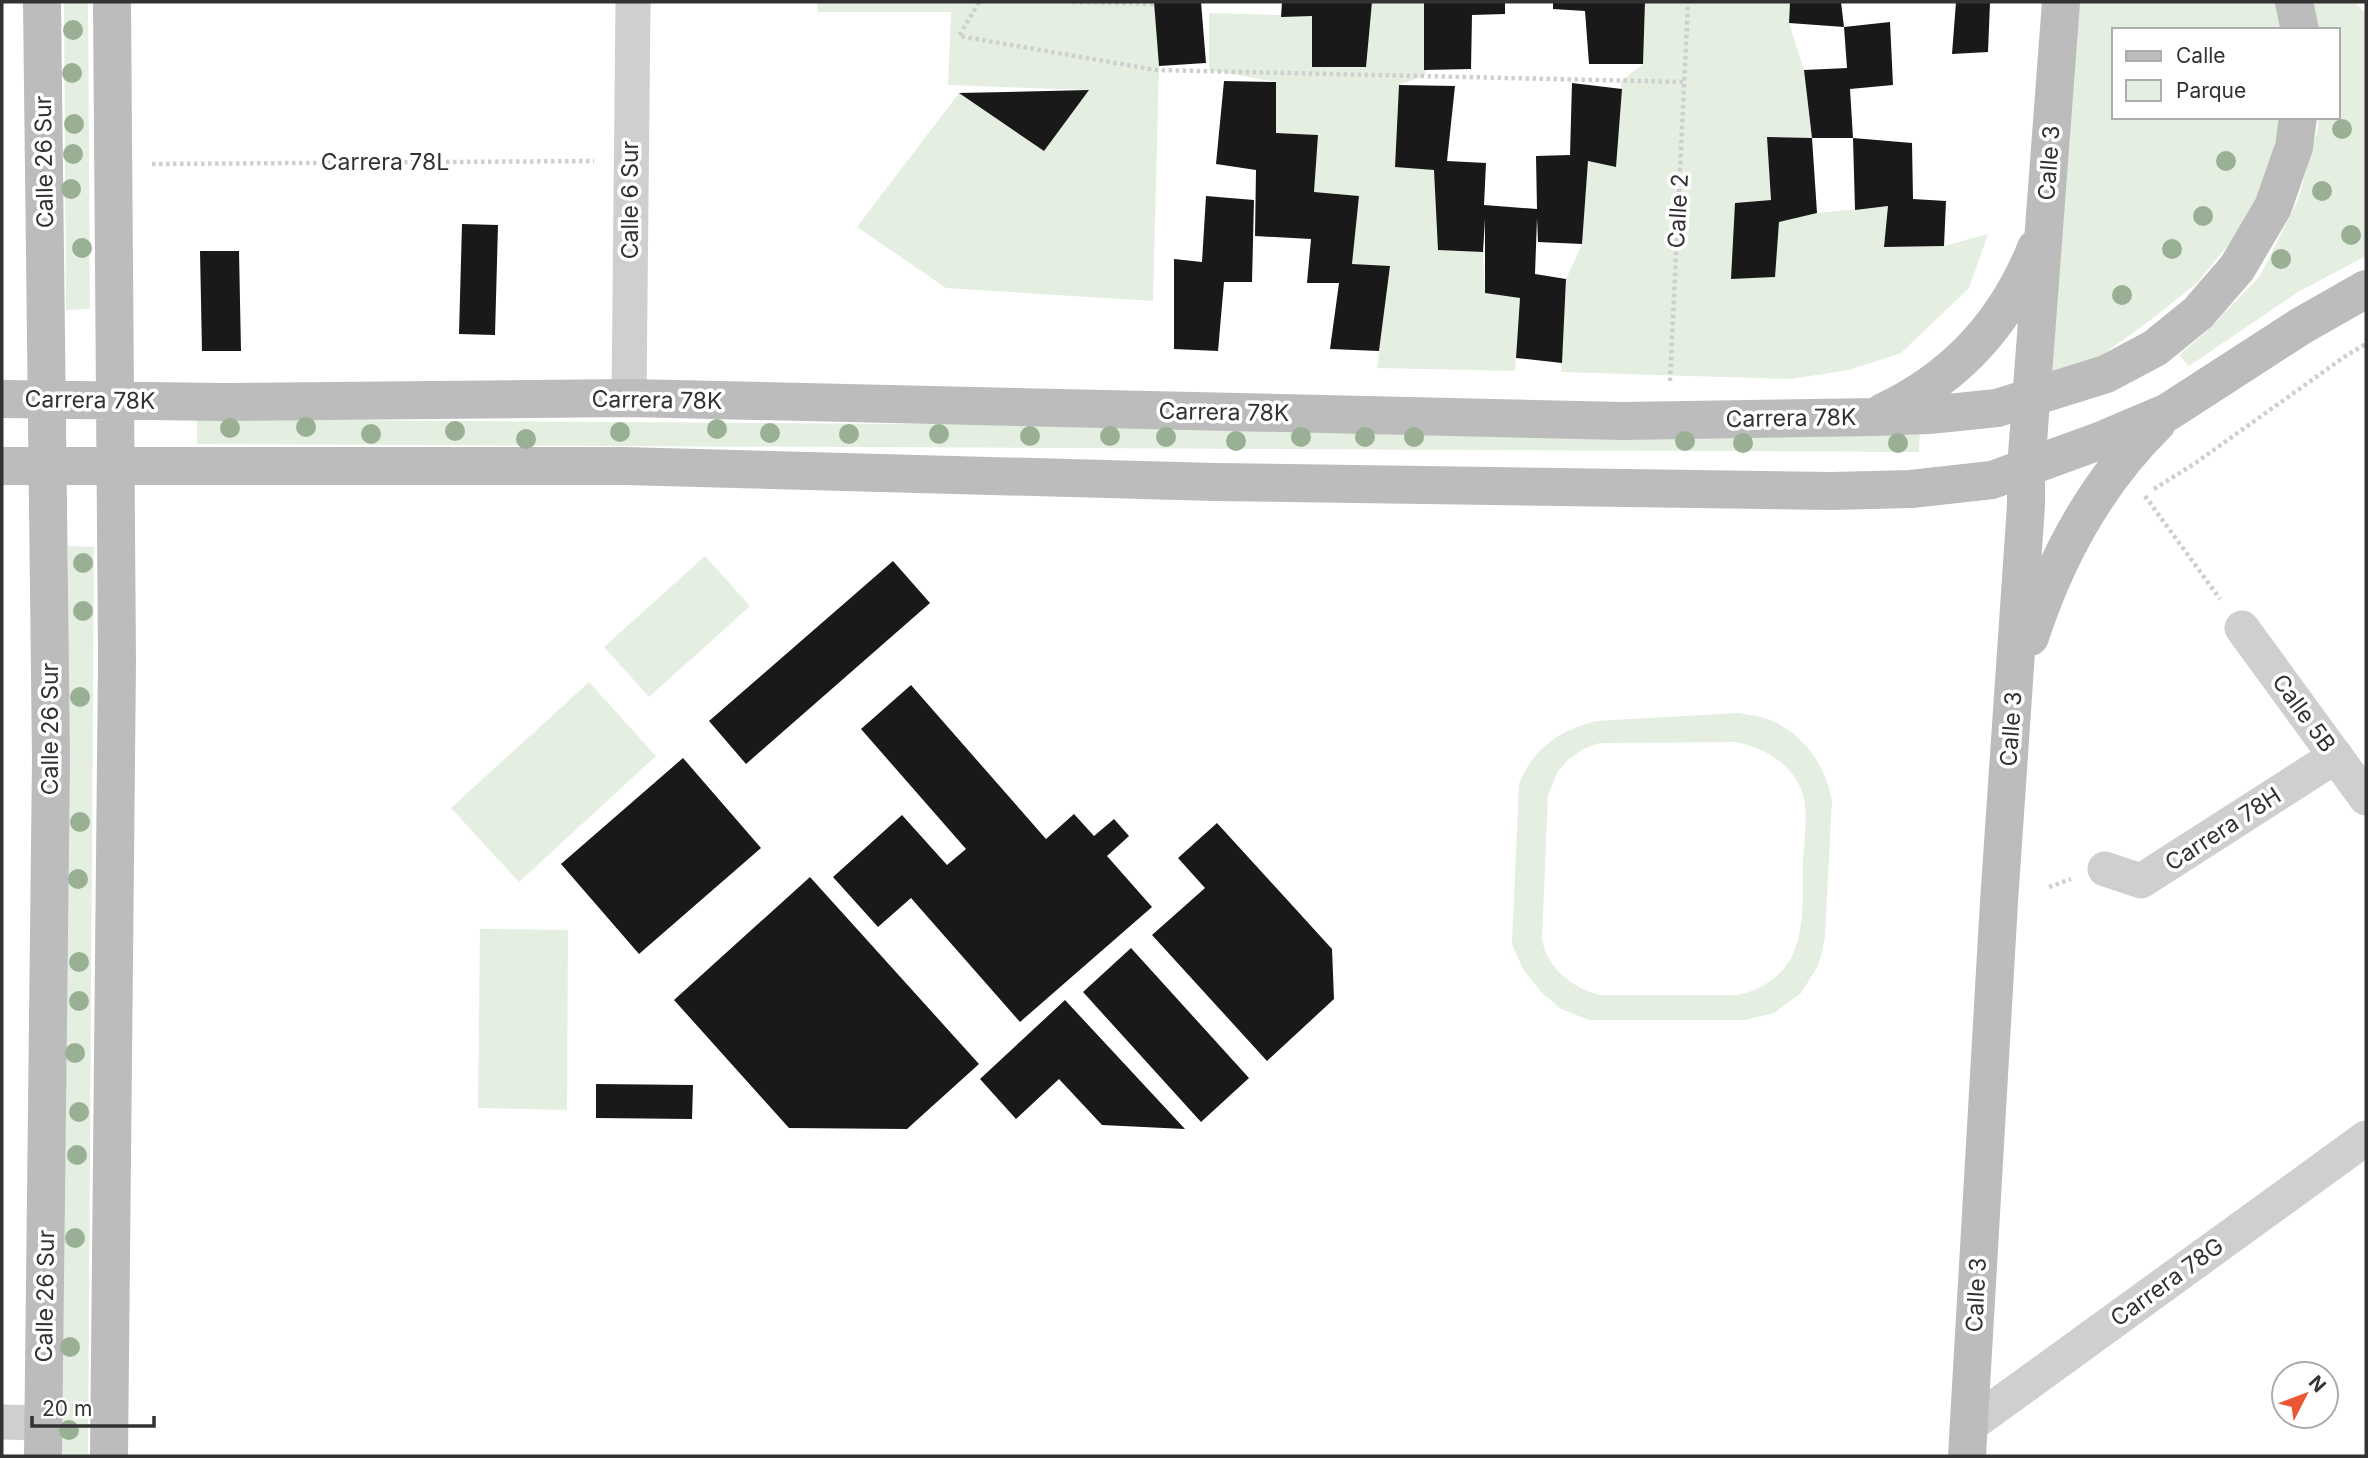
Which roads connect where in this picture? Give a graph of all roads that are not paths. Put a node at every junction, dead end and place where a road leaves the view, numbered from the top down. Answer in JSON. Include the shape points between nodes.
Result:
{"nodes":[{"id":1,"x":42,"y":2,"type":"edge"},
{"id":2,"x":112,"y":2,"type":"edge"},
{"id":3,"x":633,"y":2,"type":"edge"},
{"id":4,"x":2060,"y":2,"type":"edge"},
{"id":5,"x":2294,"y":2,"type":"edge"},
{"id":6,"x":2300,"y":28,"type":"edge"},
{"id":7,"x":2298,"y":119,"type":"edge"},
{"id":8,"x":2043,"y":230,"type":"junction"},
{"id":9,"x":2366,"y":289,"type":"edge"},
{"id":10,"x":629,"y":398,"type":"junction"},
{"id":11,"x":2033,"y":398,"type":"junction"},
{"id":12,"x":2,"y":399,"type":"edge"},
{"id":13,"x":46,"y":400,"type":"junction"},
{"id":14,"x":115,"y":401,"type":"junction"},
{"id":15,"x":2168,"y":412,"type":"junction"},
{"id":16,"x":1874,"y":417,"type":"junction"},
{"id":17,"x":2,"y":466,"type":"edge"},
{"id":18,"x":47,"y":466,"type":"junction"},
{"id":19,"x":115,"y":466,"type":"junction"},
{"id":20,"x":2026,"y":468,"type":"junction"},
{"id":21,"x":2242,"y":628,"type":"road end"},
{"id":22,"x":2012,"y":717,"type":"junction"},
{"id":23,"x":2336,"y":756,"type":"junction"},
{"id":24,"x":2366,"y":798,"type":"edge"},
{"id":25,"x":2105,"y":869,"type":"dead end"},
{"id":26,"x":2366,"y":1139,"type":"edge"},
{"id":27,"x":2,"y":1422,"type":"edge"},
{"id":28,"x":43,"y":1440,"type":"edge"},
{"id":29,"x":1968,"y":1441,"type":"edge"},
{"id":30,"x":109,"y":1456,"type":"edge"}],
"edges":[{"from":1,"to":13,"type":"main road","name":"Calle 26 Sur"},
{"from":2,"to":14,"type":"main road"},
{"from":3,"to":10,"type":"street","name":"Calle 6 Sur"},
{"from":4,"to":8,"type":"main road","name":"Calle 3"},
{"from":5,"to":6,"type":"main road"},
{"from":7,"to":11,"type":"main road","name":"Carrera 78K","via":[[2294,147],[2273,207],[2237,268],[2198,313],[2155,348],[2106,374]]},
{"from":8,"to":11,"type":"main road","name":"Calle 3"},
{"from":8,"to":16,"type":"main road","via":[[2026,273],[1979,343],[1955,368]]},
{"from":9,"to":15,"type":"main road"},
{"from":10,"to":14,"type":"main road","name":"Carrera 78K"},
{"from":10,"to":16,"type":"main road","name":"Carrera 78K","via":[[1595,421]]},
{"from":11,"to":16,"type":"main road","name":"Carrera 78K","via":[[1997,408]]},
{"from":11,"to":20,"type":"main road","name":"Calle 3"},
{"from":12,"to":13,"type":"main road","name":"Carrera 78K"},
{"from":13,"to":14,"type":"main road","name":"Carrera 78K"},
{"from":13,"to":18,"type":"main road","name":"Calle 26 Sur"},
{"from":14,"to":19,"type":"main road"},
{"from":15,"to":20,"type":"main road"},
{"from":15,"to":22,"type":"main road","via":[[2111,476],[2064,551],[2023,660]]},
{"from":17,"to":18,"type":"main road"},
{"from":18,"to":19,"type":"main road"},
{"from":18,"to":28,"type":"main road","name":"Calle 26 Sur","via":[[51,759]]},
{"from":19,"to":20,"type":"main road","via":[[625,466],[1228,482],[1832,491],[1992,480]]},
{"from":19,"to":30,"type":"main road"},
{"from":20,"to":22,"type":"main road","name":"Calle 3"},
{"from":21,"to":23,"type":"street","name":"Calle 5B"},
{"from":22,"to":29,"type":"main road","name":"Calle 3"},
{"from":23,"to":24,"type":"street","name":"Calle 5B"},
{"from":23,"to":25,"type":"street","name":"Carrera 78H","via":[[2141,881]]},
{"from":26,"to":29,"type":"street","name":"Carrera 78G"},
{"from":27,"to":28,"type":"street"}]}
